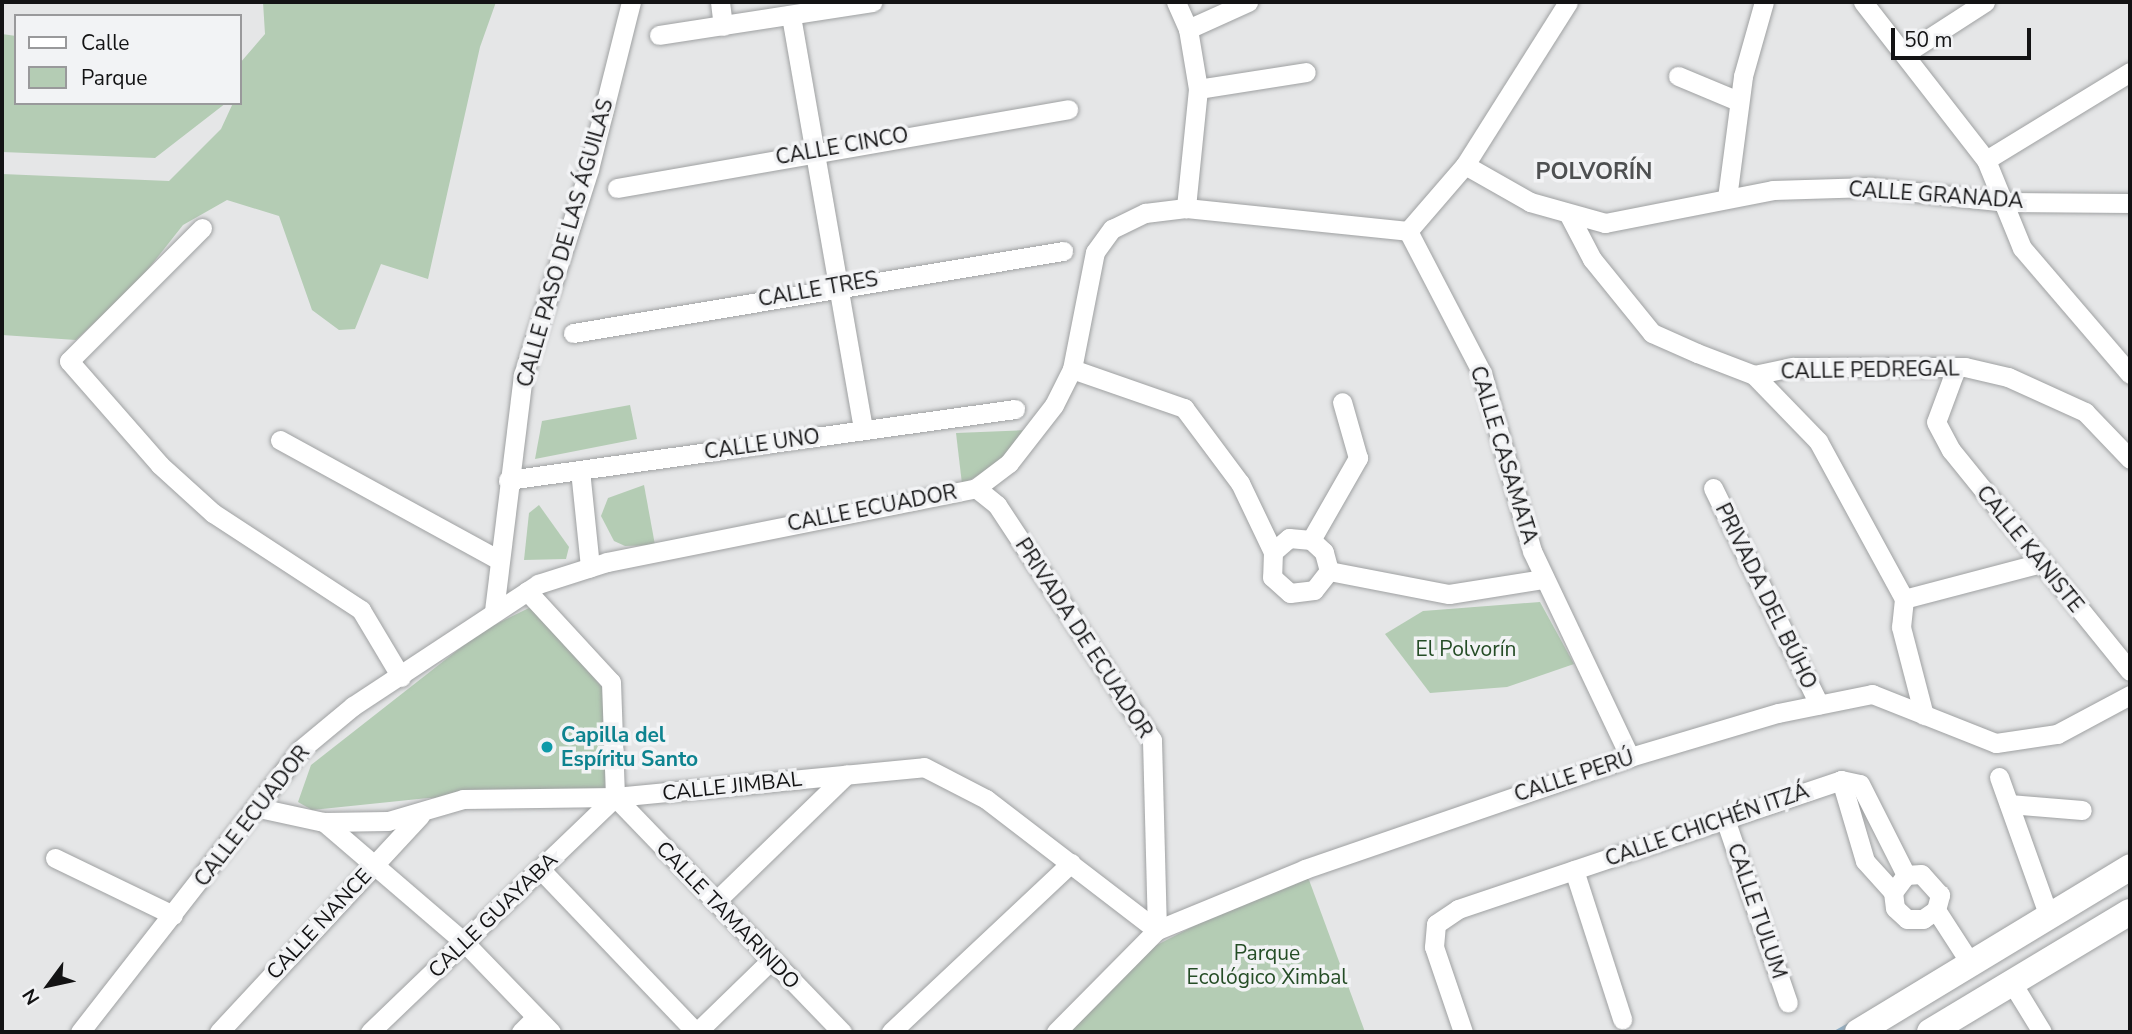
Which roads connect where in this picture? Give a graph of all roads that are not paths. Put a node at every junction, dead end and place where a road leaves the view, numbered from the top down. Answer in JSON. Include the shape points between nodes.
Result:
{"nodes":[{"id":1,"x":631,"y":2,"type":"edge"},
{"id":2,"x":720,"y":2,"type":"edge"},
{"id":3,"x":872,"y":2,"type":"edge"},
{"id":4,"x":1176,"y":2,"type":"edge"},
{"id":5,"x":1248,"y":2,"type":"edge"},
{"id":6,"x":1568,"y":2,"type":"edge"},
{"id":7,"x":1763,"y":2,"type":"edge"},
{"id":8,"x":1863,"y":2,"type":"edge"},
{"id":9,"x":1985,"y":2,"type":"edge"},
{"id":10,"x":791,"y":16,"type":"junction"},
{"id":11,"x":723,"y":26,"type":"junction"},
{"id":12,"x":1188,"y":29,"type":"junction"},
{"id":13,"x":659,"y":34,"type":"dead end"},
{"id":14,"x":1906,"y":53,"type":"junction"},
{"id":15,"x":1306,"y":72,"type":"dead end"},
{"id":16,"x":2130,"y":72,"type":"edge"},
{"id":17,"x":1678,"y":76,"type":"dead end"},
{"id":18,"x":1198,"y":89,"type":"junction"},
{"id":19,"x":1738,"y":101,"type":"junction"},
{"id":20,"x":1068,"y":109,"type":"dead end"},
{"id":21,"x":814,"y":149,"type":"junction"},
{"id":22,"x":1986,"y":160,"type":"junction"},
{"id":23,"x":1465,"y":165,"type":"junction"},
{"id":24,"x":617,"y":188,"type":"dead end"},
{"id":25,"x":1727,"y":198,"type":"junction"},
{"id":26,"x":2005,"y":202,"type":"junction"},
{"id":27,"x":2130,"y":203,"type":"edge"},
{"id":28,"x":1186,"y":208,"type":"junction"},
{"id":29,"x":1569,"y":215,"type":"junction"},
{"id":30,"x":202,"y":228,"type":"dead end"},
{"id":31,"x":1408,"y":231,"type":"junction"},
{"id":32,"x":1063,"y":251,"type":"dead end"},
{"id":33,"x":838,"y":285,"type":"junction"},
{"id":34,"x":573,"y":333,"type":"dead end"},
{"id":35,"x":1072,"y":369,"type":"junction"},
{"id":36,"x":1955,"y":371,"type":"junction"},
{"id":37,"x":2130,"y":374,"type":"edge"},
{"id":38,"x":1754,"y":375,"type":"junction"},
{"id":39,"x":1342,"y":402,"type":"dead end"},
{"id":40,"x":1015,"y":409,"type":"dead end"},
{"id":41,"x":863,"y":430,"type":"junction"},
{"id":42,"x":280,"y":440,"type":"dead end"},
{"id":43,"x":2130,"y":459,"type":"edge"},
{"id":44,"x":580,"y":470,"type":"junction"},
{"id":45,"x":508,"y":480,"type":"junction"},
{"id":46,"x":976,"y":488,"type":"junction"},
{"id":47,"x":1713,"y":488,"type":"dead end"},
{"id":48,"x":1311,"y":540,"type":"junction"},
{"id":49,"x":1273,"y":552,"type":"junction"},
{"id":50,"x":499,"y":559,"type":"junction"},
{"id":51,"x":2040,"y":563,"type":"junction"},
{"id":52,"x":590,"y":568,"type":"junction"},
{"id":53,"x":1329,"y":571,"type":"junction"},
{"id":54,"x":1544,"y":579,"type":"junction"},
{"id":55,"x":527,"y":591,"type":"junction"},
{"id":56,"x":1904,"y":599,"type":"junction"},
{"id":57,"x":494,"y":611,"type":"junction"},
{"id":58,"x":2130,"y":671,"type":"edge"},
{"id":59,"x":401,"y":677,"type":"junction"},
{"id":60,"x":2130,"y":695,"type":"edge"},
{"id":61,"x":1819,"y":704,"type":"junction"},
{"id":62,"x":1924,"y":715,"type":"junction"},
{"id":63,"x":1630,"y":757,"type":"junction"},
{"id":64,"x":847,"y":775,"type":"junction"},
{"id":65,"x":1999,"y":777,"type":"dead end"},
{"id":66,"x":1841,"y":780,"type":"junction"},
{"id":67,"x":615,"y":797,"type":"junction"},
{"id":68,"x":2009,"y":804,"type":"junction"},
{"id":69,"x":259,"y":808,"type":"junction"},
{"id":70,"x":2082,"y":810,"type":"dead end"},
{"id":71,"x":420,"y":816,"type":"junction"},
{"id":72,"x":1725,"y":820,"type":"junction"},
{"id":73,"x":324,"y":822,"type":"junction"},
{"id":74,"x":55,"y":858,"type":"dead end"},
{"id":75,"x":377,"y":863,"type":"junction"},
{"id":76,"x":1071,"y":863,"type":"junction"},
{"id":77,"x":2130,"y":867,"type":"edge"},
{"id":78,"x":541,"y":870,"type":"junction"},
{"id":79,"x":1574,"y":870,"type":"junction"},
{"id":80,"x":1906,"y":875,"type":"junction"},
{"id":81,"x":1893,"y":891,"type":"junction"},
{"id":82,"x":716,"y":901,"type":"junction"},
{"id":83,"x":1936,"y":910,"type":"junction"},
{"id":84,"x":2130,"y":912,"type":"edge"},
{"id":85,"x":173,"y":915,"type":"junction"},
{"id":86,"x":2049,"y":917,"type":"junction"},
{"id":87,"x":1157,"y":930,"type":"junction"},
{"id":88,"x":464,"y":942,"type":"junction"},
{"id":89,"x":771,"y":960,"type":"junction"},
{"id":90,"x":1970,"y":964,"type":"junction"},
{"id":91,"x":2012,"y":983,"type":"junction"},
{"id":92,"x":1788,"y":1003,"type":"dead end"},
{"id":93,"x":536,"y":1017,"type":"junction"},
{"id":94,"x":1622,"y":1019,"type":"dead end"},
{"id":95,"x":80,"y":1032,"type":"edge"},
{"id":96,"x":219,"y":1032,"type":"edge"},
{"id":97,"x":370,"y":1032,"type":"edge"},
{"id":98,"x":521,"y":1032,"type":"edge"},
{"id":99,"x":551,"y":1032,"type":"edge"},
{"id":100,"x":697,"y":1032,"type":"edge"},
{"id":101,"x":842,"y":1032,"type":"edge"},
{"id":102,"x":891,"y":1032,"type":"edge"},
{"id":103,"x":1056,"y":1032,"type":"edge"},
{"id":104,"x":1463,"y":1032,"type":"edge"},
{"id":105,"x":1858,"y":1032,"type":"edge"},
{"id":106,"x":1930,"y":1032,"type":"edge"},
{"id":107,"x":2042,"y":1032,"type":"edge"}],
"edges":[{"from":1,"to":45,"type":"street","name":"CALLE PASO DE LAS ÁGUILAS","via":[[589,169],[523,375]]},
{"from":2,"to":11,"type":"street"},
{"from":3,"to":10,"type":"street"},
{"from":4,"to":12,"type":"street"},
{"from":5,"to":12,"type":"street"},
{"from":6,"to":23,"type":"street"},
{"from":7,"to":19,"type":"street"},
{"from":8,"to":14,"type":"street"},
{"from":9,"to":14,"type":"street"},
{"from":10,"to":11,"type":"street"},
{"from":10,"to":21,"type":"street"},
{"from":11,"to":13,"type":"street"},
{"from":12,"to":18,"type":"street"},
{"from":14,"to":22,"type":"street"},
{"from":15,"to":18,"type":"street"},
{"from":16,"to":22,"type":"street"},
{"from":17,"to":19,"type":"street"},
{"from":18,"to":28,"type":"street"},
{"from":19,"to":25,"type":"street"},
{"from":20,"to":21,"type":"street","name":"CALLE CINCO"},
{"from":21,"to":24,"type":"street","name":"CALLE CINCO"},
{"from":21,"to":33,"type":"street"},
{"from":22,"to":26,"type":"street"},
{"from":23,"to":29,"type":"street","name":"CALLE GRANADA","via":[[1530,202]]},
{"from":23,"to":31,"type":"street"},
{"from":25,"to":26,"type":"street","name":"CALLE GRANADA","via":[[1870,187]]},
{"from":25,"to":29,"type":"street","name":"CALLE GRANADA","via":[[1627,223]]},
{"from":26,"to":27,"type":"street","name":"CALLE GRANADA"},
{"from":26,"to":37,"type":"street","via":[[2022,248]]},
{"from":28,"to":31,"type":"street","name":"CALLE ECUADOR"},
{"from":28,"to":35,"type":"street","name":"CALLE ECUADOR","via":[[1145,213],[1112,229],[1095,252]]},
{"from":29,"to":38,"type":"street","name":"CALLE PEDREGAL","via":[[1592,259],[1652,333]]},
{"from":30,"to":59,"type":"street","via":[[69,361],[160,465],[213,513],[361,610]]},
{"from":31,"to":54,"type":"street","name":"CALLE CASAMATA","via":[[1482,373],[1515,503]]},
{"from":32,"to":33,"type":"street","name":"CALLE TRES"},
{"from":33,"to":34,"type":"street","name":"CALLE TRES"},
{"from":33,"to":41,"type":"street"},
{"from":35,"to":46,"type":"street","name":"CALLE ECUADOR","via":[[1009,463]]},
{"from":35,"to":49,"type":"street","via":[[1184,408],[1240,483]]},
{"from":36,"to":38,"type":"street","name":"CALLE PEDREGAL","via":[[1793,367]]},
{"from":36,"to":43,"type":"street","name":"CALLE PEDREGAL","via":[[2008,377],[2085,412]]},
{"from":36,"to":51,"type":"street","name":"CALLE KANISTE","via":[[1936,422]]},
{"from":38,"to":56,"type":"street","via":[[1818,441]]},
{"from":39,"to":48,"type":"street","via":[[1358,458]]},
{"from":40,"to":41,"type":"street","name":"CALLE UNO"},
{"from":41,"to":44,"type":"street","name":"CALLE UNO"},
{"from":42,"to":50,"type":"street"},
{"from":44,"to":45,"type":"street","name":"CALLE UNO"},
{"from":44,"to":52,"type":"street"},
{"from":45,"to":50,"type":"street","name":"CALLE PASO DE LAS ÁGUILAS"},
{"from":46,"to":52,"type":"street","name":"CALLE ECUADOR"},
{"from":46,"to":87,"type":"street","name":"PRIVADA DE ECUADOR","via":[[997,505],[1152,740]]},
{"from":47,"to":61,"type":"street","name":"PRIVADA DEL BÚHO"},
{"from":48,"to":49,"type":"street","via":[[1289,538]]},
{"from":48,"to":53,"type":"street","via":[[1324,552]]},
{"from":49,"to":53,"type":"street","via":[[1272,577],[1290,593],[1314,590]]},
{"from":50,"to":57,"type":"street","name":"CALLE PASO DE LAS ÁGUILAS"},
{"from":51,"to":56,"type":"street"},
{"from":51,"to":58,"type":"street","name":"CALLE KANISTE"},
{"from":52,"to":55,"type":"street","name":"CALLE ECUADOR"},
{"from":53,"to":54,"type":"street","via":[[1449,594]]},
{"from":54,"to":63,"type":"street","name":"CALLE CASAMATA"},
{"from":55,"to":57,"type":"street","name":"CALLE ECUADOR"},
{"from":55,"to":67,"type":"street","via":[[611,682]]},
{"from":56,"to":62,"type":"street","via":[[1901,627]]},
{"from":57,"to":59,"type":"street","name":"CALLE ECUADOR"},
{"from":59,"to":69,"type":"street","name":"CALLE ECUADOR","via":[[300,750]]},
{"from":60,"to":62,"type":"street","name":"CALLE PERÚ","via":[[2057,734],[1996,743]]},
{"from":61,"to":62,"type":"street","name":"CALLE PERÚ","via":[[1872,694]]},
{"from":61,"to":63,"type":"street","name":"CALLE PERÚ"},
{"from":63,"to":87,"type":"street","name":"CALLE PERÚ","via":[[1305,869]]},
{"from":64,"to":67,"type":"street","name":"CALLE JIMBAL"},
{"from":64,"to":76,"type":"street","name":"CALLE JIMBAL","via":[[924,767],[986,799]]},
{"from":64,"to":82,"type":"street"},
{"from":65,"to":68,"type":"street"},
{"from":66,"to":72,"type":"street","name":"CALLE CHICHÉN ITZÁ"},
{"from":66,"to":80,"type":"street","via":[[1860,784]]},
{"from":66,"to":81,"type":"street","via":[[1865,861]]},
{"from":67,"to":71,"type":"street","name":"CALLE JIMBAL","via":[[463,799]]},
{"from":67,"to":78,"type":"street","name":"CALLE GUAYABA"},
{"from":67,"to":82,"type":"street","name":"CALLE TAMARINDO"},
{"from":68,"to":70,"type":"street"},
{"from":68,"to":86,"type":"street"},
{"from":69,"to":73,"type":"street","name":"CALLE JIMBAL"},
{"from":69,"to":85,"type":"street","name":"CALLE ECUADOR"},
{"from":71,"to":73,"type":"street","name":"CALLE JIMBAL"},
{"from":71,"to":75,"type":"street","name":"CALLE NANCE"},
{"from":72,"to":79,"type":"street","name":"CALLE CHICHÉN ITZÁ"},
{"from":72,"to":92,"type":"street","name":"CALLE TULUM"},
{"from":73,"to":75,"type":"street"},
{"from":74,"to":85,"type":"street"},
{"from":75,"to":88,"type":"street"},
{"from":75,"to":96,"type":"street","name":"CALLE NANCE"},
{"from":76,"to":87,"type":"street","name":"CALLE JIMBAL"},
{"from":76,"to":102,"type":"street"},
{"from":77,"to":86,"type":"main road"},
{"from":78,"to":88,"type":"street","name":"CALLE GUAYABA"},
{"from":78,"to":100,"type":"street"},
{"from":79,"to":94,"type":"street"},
{"from":79,"to":104,"type":"street","name":"CALLE CHICHÉN ITZÁ","via":[[1458,909],[1436,924],[1434,947]]},
{"from":80,"to":81,"type":"street"},
{"from":80,"to":83,"type":"street","via":[[1934,881]]},
{"from":81,"to":83,"type":"street","via":[[1895,908],[1907,919],[1923,919]]},
{"from":82,"to":89,"type":"street","name":"CALLE TAMARINDO"},
{"from":83,"to":90,"type":"street"},
{"from":84,"to":91,"type":"main road"},
{"from":85,"to":95,"type":"street","name":"CALLE ECUADOR"},
{"from":86,"to":90,"type":"main road"},
{"from":87,"to":103,"type":"street","name":"CALLE PERÚ"},
{"from":88,"to":93,"type":"street"},
{"from":88,"to":97,"type":"street","name":"CALLE GUAYABA"},
{"from":89,"to":100,"type":"street"},
{"from":89,"to":101,"type":"street","name":"CALLE TAMARINDO"},
{"from":90,"to":105,"type":"main road"},
{"from":91,"to":106,"type":"main road"},
{"from":91,"to":107,"type":"street"},
{"from":93,"to":98,"type":"street"},
{"from":93,"to":99,"type":"street"}]}
